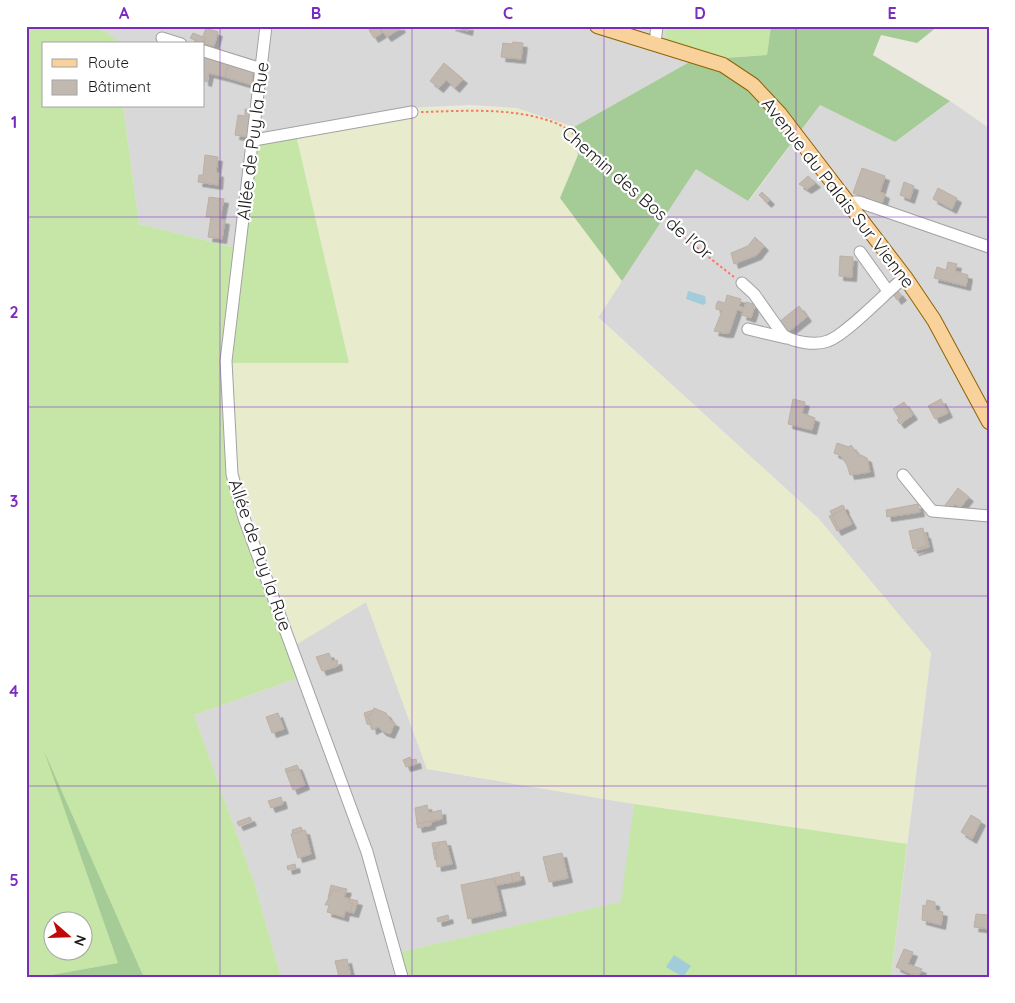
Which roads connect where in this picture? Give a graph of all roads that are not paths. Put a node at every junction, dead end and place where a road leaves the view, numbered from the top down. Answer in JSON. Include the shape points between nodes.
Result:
{"nodes":[{"id":1,"x":266,"y":26,"type":"edge"},
{"id":2,"x":597,"y":26,"type":"edge"},
{"id":3,"x":658,"y":26,"type":"edge"},
{"id":4,"x":162,"y":38,"type":"dead end"},
{"id":5,"x":175,"y":42,"type":"edge"},
{"id":6,"x":655,"y":43,"type":"junction"},
{"id":7,"x":205,"y":51,"type":"edge"},
{"id":8,"x":262,"y":69,"type":"junction"},
{"id":9,"x":412,"y":112,"type":"road end"},
{"id":10,"x":254,"y":140,"type":"junction"},
{"id":11,"x":849,"y":204,"type":"junction"},
{"id":12,"x":989,"y":247,"type":"edge"},
{"id":13,"x":860,"y":252,"type":"dead end"},
{"id":14,"x":905,"y":277,"type":"junction"},
{"id":15,"x":742,"y":283,"type":"road end"},
{"id":16,"x":888,"y":291,"type":"junction"},
{"id":17,"x":748,"y":329,"type":"dead end"},
{"id":18,"x":788,"y":339,"type":"junction"},
{"id":19,"x":989,"y":422,"type":"edge"},
{"id":20,"x":904,"y":476,"type":"dead end"},
{"id":21,"x":989,"y":516,"type":"edge"},
{"id":22,"x":402,"y":977,"type":"edge"}],
"edges":[{"from":1,"to":8,"type":"street","name":"Allée de Puy la Rue"},
{"from":2,"to":6,"type":"main road","name":"Avenue du Palais Sur Vienne"},
{"from":3,"to":6,"type":"street"},
{"from":4,"to":5,"type":"street"},
{"from":6,"to":11,"type":"main road","name":"Avenue du Palais Sur Vienne","via":[[723,66],[753,85],[780,114]]},
{"from":7,"to":8,"type":"street"},
{"from":8,"to":10,"type":"street","name":"Allée de Puy la Rue"},
{"from":9,"to":10,"type":"street"},
{"from":10,"to":22,"type":"street","name":"Allée de Puy la Rue","via":[[226,361],[232,474],[244,518],[367,852]]},
{"from":11,"to":12,"type":"street","via":[[859,202]]},
{"from":11,"to":14,"type":"main road","name":"Avenue du Palais Sur Vienne"},
{"from":13,"to":16,"type":"street"},
{"from":14,"to":16,"type":"street"},
{"from":14,"to":19,"type":"main road","name":"Avenue du Palais Sur Vienne","via":[[934,320]]},
{"from":15,"to":18,"type":"street"},
{"from":16,"to":18,"type":"street","via":[[835,338],[817,343]]},
{"from":17,"to":18,"type":"street"},
{"from":20,"to":21,"type":"street","via":[[932,511]]}]}
